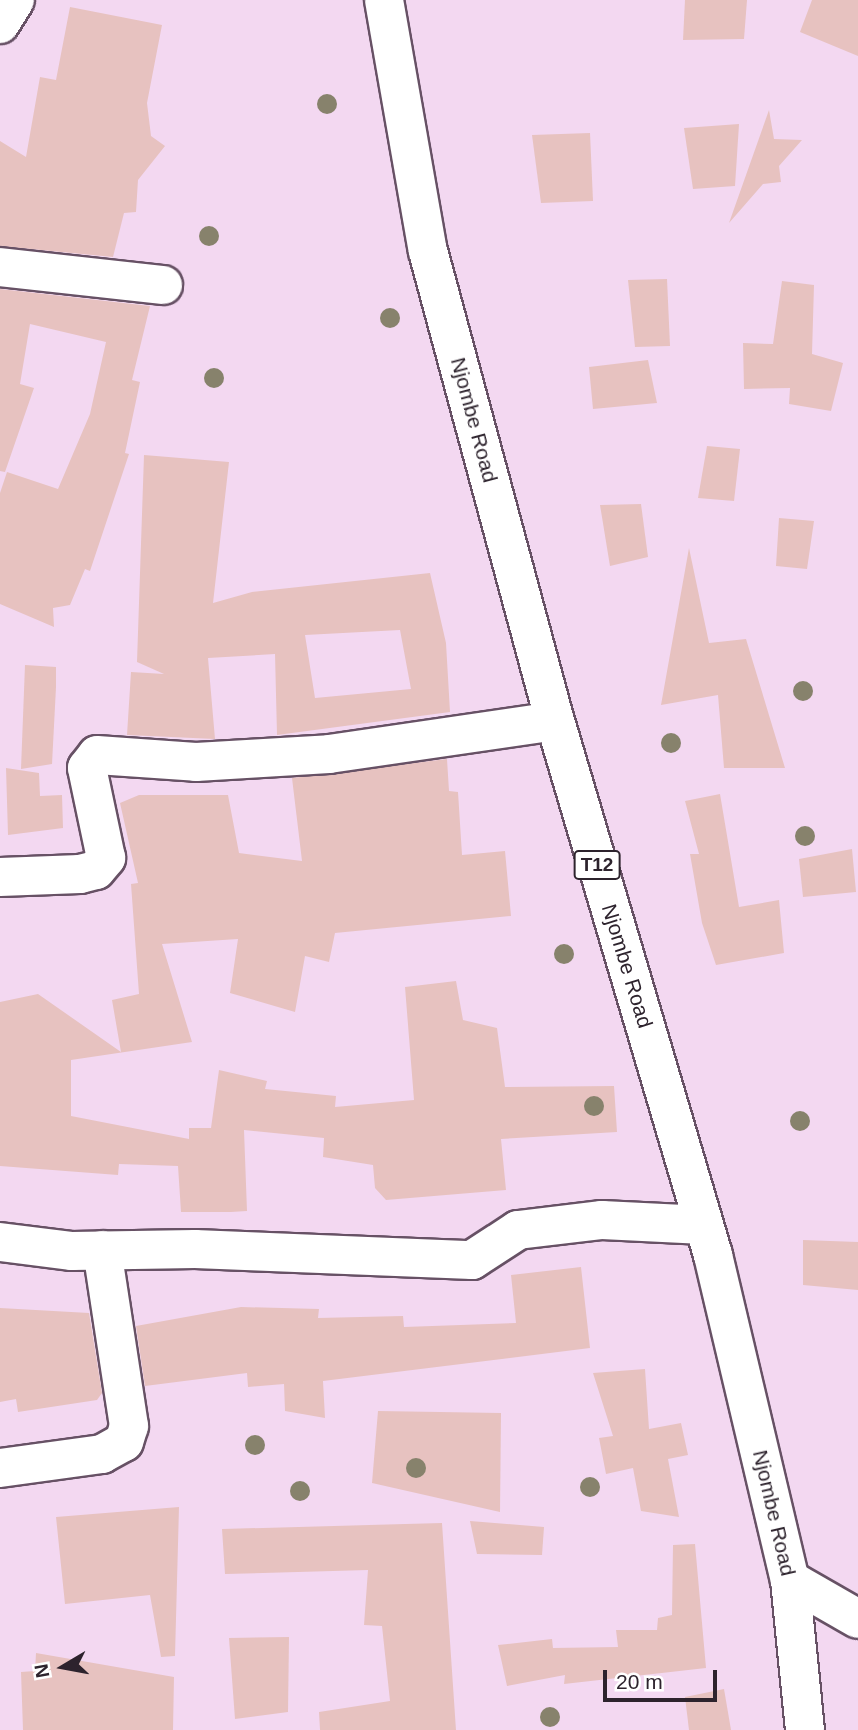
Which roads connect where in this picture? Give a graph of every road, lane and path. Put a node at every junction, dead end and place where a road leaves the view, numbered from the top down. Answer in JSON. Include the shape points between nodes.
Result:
{"nodes":[{"id":1,"x":15,"y":0,"type":"edge"},
{"id":2,"x":384,"y":0,"type":"edge"},
{"id":3,"x":0,"y":24,"type":"edge"},
{"id":4,"x":0,"y":267,"type":"edge"},
{"id":5,"x":163,"y":285,"type":"dead end"},
{"id":6,"x":555,"y":721,"type":"junction"},
{"id":7,"x":0,"y":877,"type":"edge"},
{"id":8,"x":704,"y":1225,"type":"junction"},
{"id":9,"x":0,"y":1242,"type":"edge"},
{"id":10,"x":102,"y":1250,"type":"junction"},
{"id":11,"x":0,"y":1468,"type":"edge"},
{"id":12,"x":790,"y":1580,"type":"junction"},
{"id":13,"x":858,"y":1619,"type":"edge"},
{"id":14,"x":805,"y":1730,"type":"edge"}],
"edges":[{"from":1,"to":3,"type":"main road"},
{"from":2,"to":6,"type":"main road","name":"Njombe Road","number":"T12","via":[[428,251]]},
{"from":4,"to":5,"type":"main road"},
{"from":6,"to":7,"type":"main road","via":[[329,754],[196,762],[97,755],[87,768],[106,858],[96,870],[80,874]]},
{"from":6,"to":8,"type":"main road","name":"Njombe Road","number":"T12"},
{"from":8,"to":10,"type":"main road","via":[[602,1220],[518,1230],[472,1260]]},
{"from":8,"to":12,"type":"main road","name":"Njombe Road","number":"T12"},
{"from":9,"to":10,"type":"main road"},
{"from":10,"to":11,"type":"main road","via":[[129,1426],[124,1442],[102,1454]]},
{"from":12,"to":13,"type":"main road"},
{"from":12,"to":14,"type":"main road","name":"Njombe Road","number":"T12"}]}
